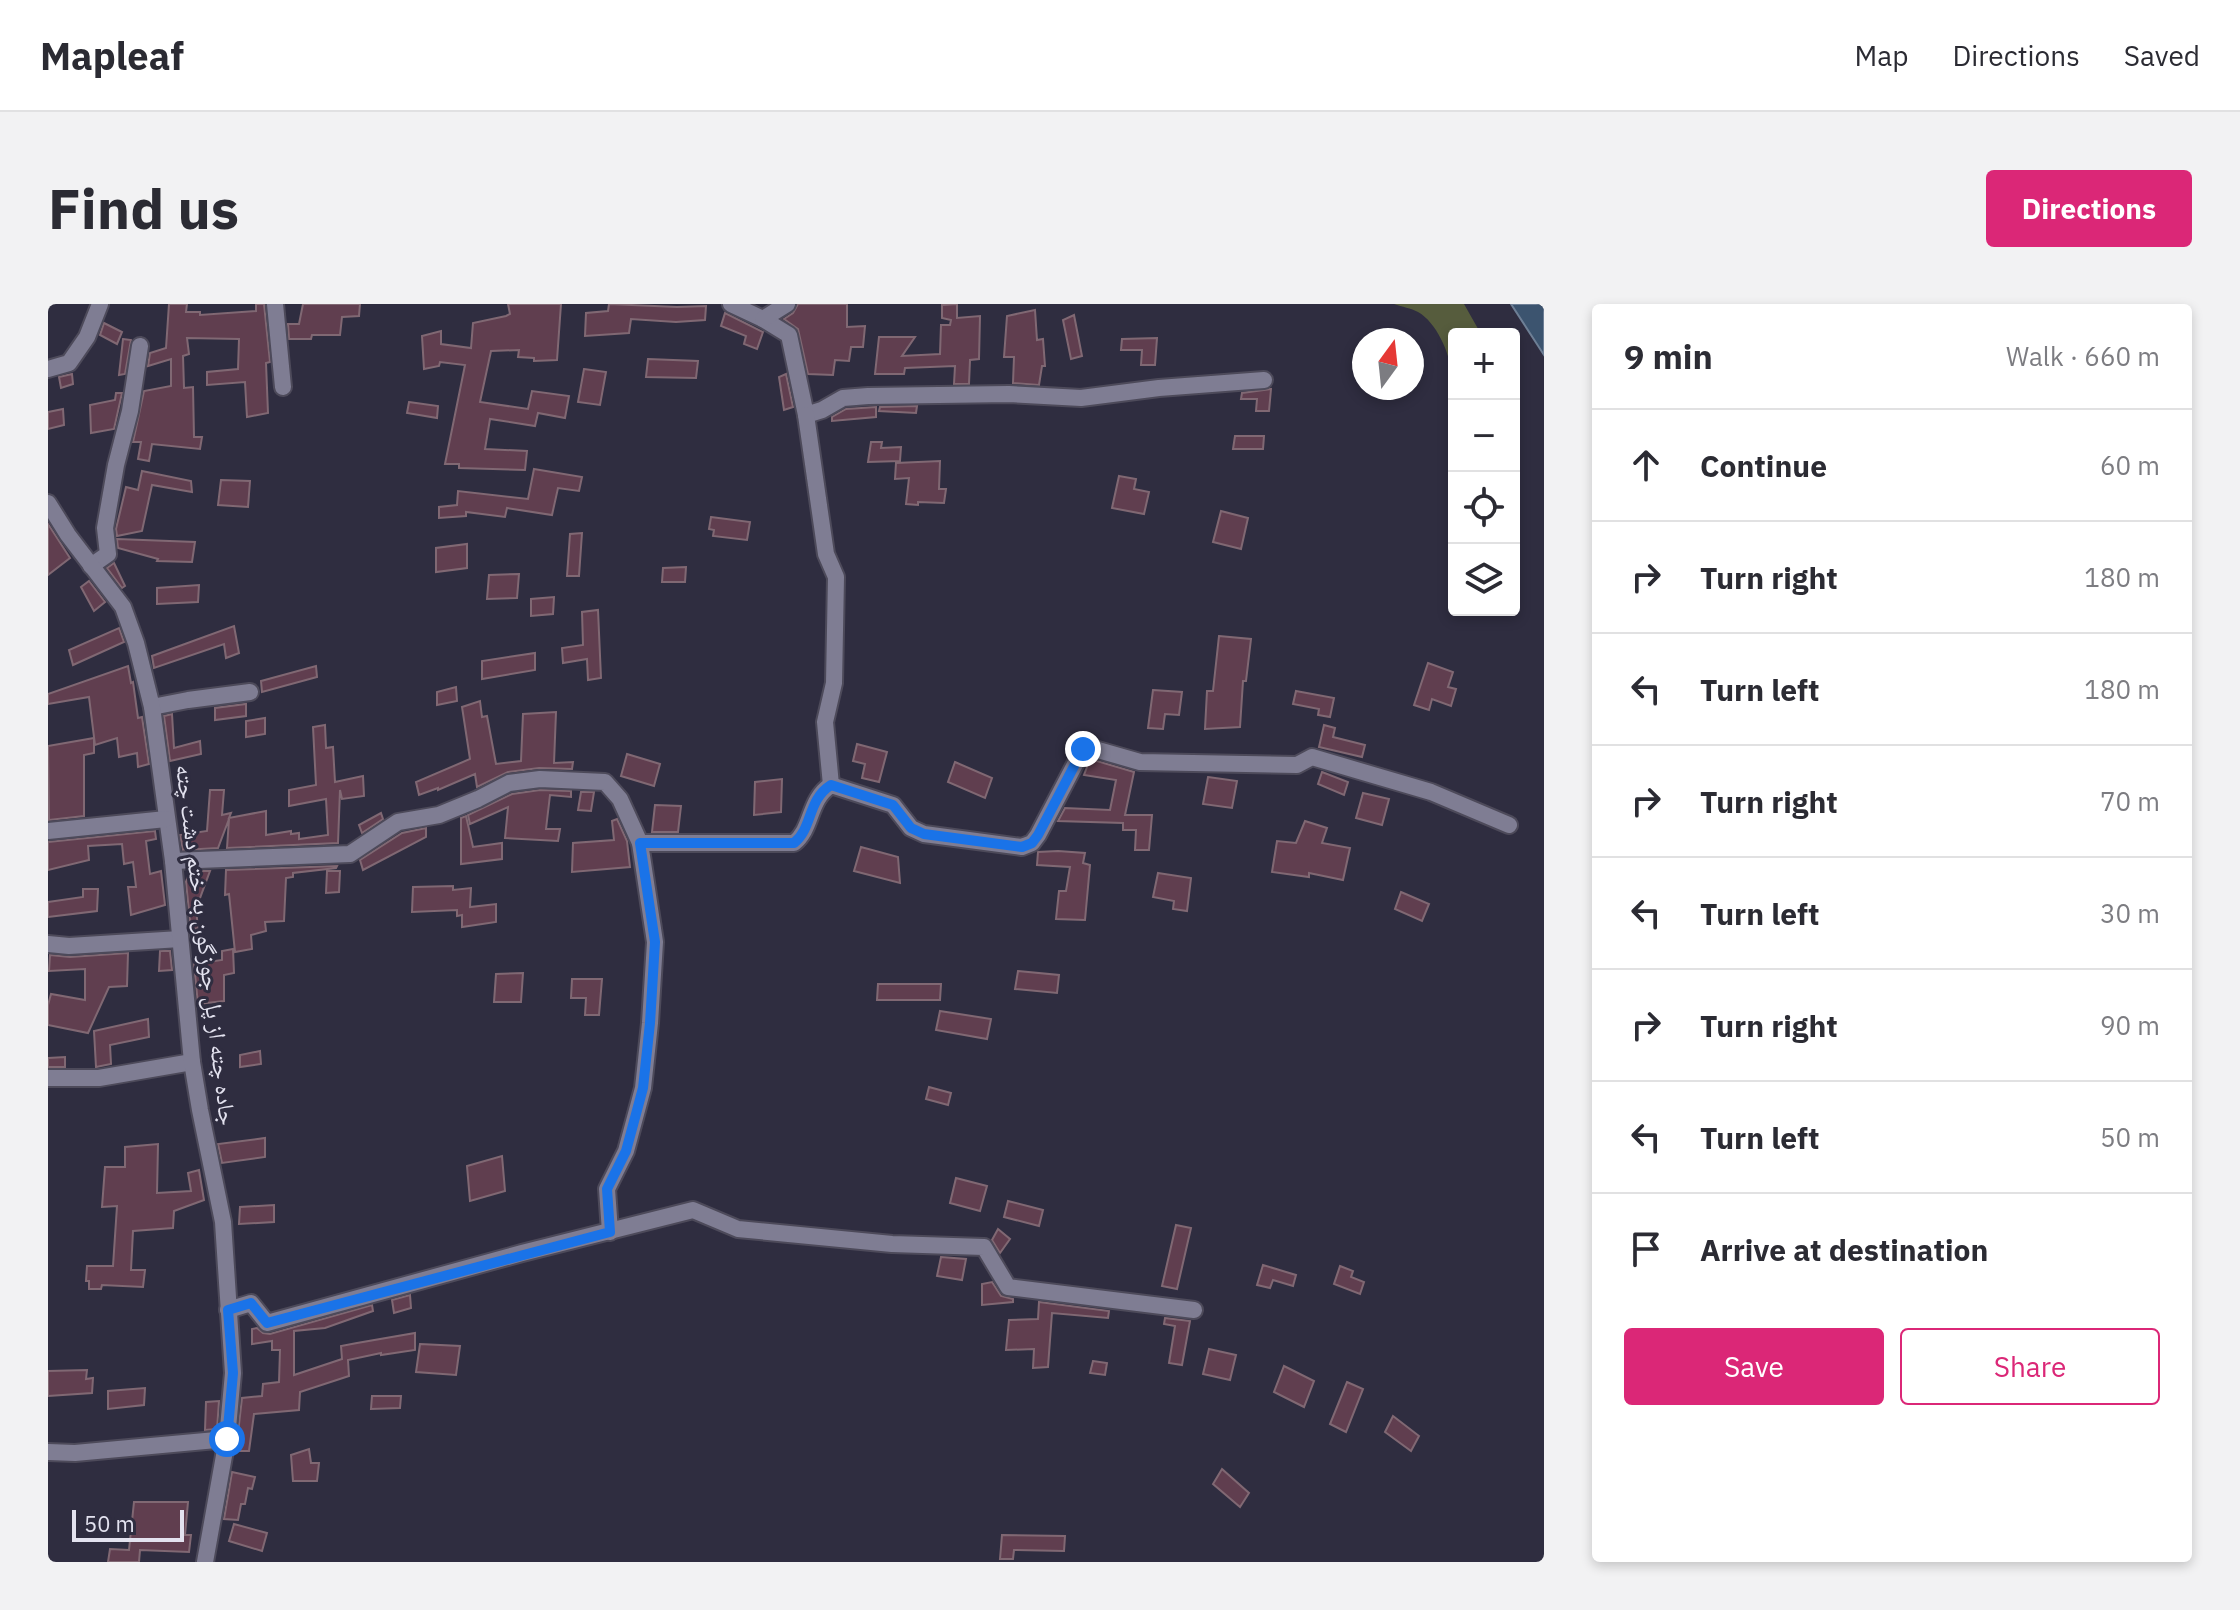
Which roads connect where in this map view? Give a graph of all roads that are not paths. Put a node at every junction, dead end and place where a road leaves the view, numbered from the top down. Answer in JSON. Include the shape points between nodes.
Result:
{"nodes":[{"id":1,"x":100,"y":304,"type":"edge"},
{"id":2,"x":275,"y":304,"type":"edge"},
{"id":3,"x":731,"y":304,"type":"edge"},
{"id":4,"x":787,"y":304,"type":"edge"},
{"id":5,"x":763,"y":319,"type":"junction"},
{"id":6,"x":140,"y":346,"type":"dead end"},
{"id":7,"x":48,"y":369,"type":"edge"},
{"id":8,"x":1264,"y":380,"type":"dead end"},
{"id":9,"x":283,"y":387,"type":"dead end"},
{"id":10,"x":806,"y":415,"type":"junction"},
{"id":11,"x":48,"y":503,"type":"edge"},
{"id":12,"x":91,"y":566,"type":"junction"},
{"id":13,"x":250,"y":692,"type":"dead end"},
{"id":14,"x":152,"y":707,"type":"junction"},
{"id":15,"x":831,"y":785,"type":"junction"},
{"id":16,"x":166,"y":819,"type":"junction"},
{"id":17,"x":1509,"y":825,"type":"dead end"},
{"id":18,"x":48,"y":831,"type":"edge"},
{"id":19,"x":640,"y":843,"type":"junction"},
{"id":20,"x":173,"y":861,"type":"junction"},
{"id":21,"x":180,"y":939,"type":"junction"},
{"id":22,"x":48,"y":944,"type":"edge"},
{"id":23,"x":192,"y":1062,"type":"junction"},
{"id":24,"x":48,"y":1078,"type":"edge"},
{"id":25,"x":610,"y":1232,"type":"junction"},
{"id":26,"x":228,"y":1310,"type":"junction"},
{"id":27,"x":1194,"y":1310,"type":"dead end"},
{"id":28,"x":227,"y":1439,"type":"junction"},
{"id":29,"x":48,"y":1452,"type":"edge"},
{"id":30,"x":205,"y":1562,"type":"edge"}],
"edges":[{"from":1,"to":7,"type":"street","via":[[69,363]]},
{"from":2,"to":9,"type":"street"},
{"from":3,"to":5,"type":"street"},
{"from":4,"to":5,"type":"street"},
{"from":5,"to":10,"type":"street","via":[[789,335]]},
{"from":6,"to":12,"type":"street","via":[[105,528],[108,554]]},
{"from":8,"to":10,"type":"street","via":[[1081,398],[868,396],[843,398]]},
{"from":10,"to":15,"type":"street","via":[[826,554],[836,577],[834,683],[825,722]]},
{"from":11,"to":12,"type":"street","name":"جاده چته از پل جوزگون به ختم دشت چته"},
{"from":12,"to":14,"type":"street","name":"جاده چته از پل جوزگون به ختم دشت چته","via":[[123,607]]},
{"from":13,"to":14,"type":"street"},
{"from":14,"to":16,"type":"street","name":"جاده چته از پل جوزگون به ختم دشت چته"},
{"from":15,"to":17,"type":"street","via":[[893,805],[911,828],[924,834],[1022,847],[1038,835],[1083,749],[1140,762],[1297,765],[1312,757],[1431,792]]},
{"from":15,"to":19,"type":"street","via":[[820,792],[794,843]]},
{"from":16,"to":18,"type":"street"},
{"from":16,"to":20,"type":"street","name":"جاده چته از پل جوزگون به ختم دشت چته"},
{"from":19,"to":20,"type":"street","via":[[620,799],[605,782],[540,779],[509,783],[439,815],[398,822],[350,854]]},
{"from":19,"to":25,"type":"street","via":[[655,942],[650,1023],[643,1088],[626,1151],[607,1189]]},
{"from":20,"to":21,"type":"street","name":"جاده چته از پل جوزگون به ختم دشت چته"},
{"from":21,"to":22,"type":"street"},
{"from":21,"to":23,"type":"street","name":"جاده چته از پل جوزگون به ختم دشت چته"},
{"from":23,"to":24,"type":"street","via":[[99,1078]]},
{"from":23,"to":26,"type":"street","name":"جاده چته از پل جوزگون به ختم دشت چته","via":[[223,1222]]},
{"from":25,"to":26,"type":"street","via":[[267,1323],[251,1303]]},
{"from":25,"to":27,"type":"street","via":[[693,1210],[738,1229],[984,1247],[1008,1287]]},
{"from":26,"to":28,"type":"street","name":"جاده چته از پل جوزگون به ختم دشت چته","via":[[233,1373]]},
{"from":28,"to":29,"type":"street"},
{"from":28,"to":30,"type":"street","name":"جاده چته از پل جوزگون به ختم دشت چته"}]}
